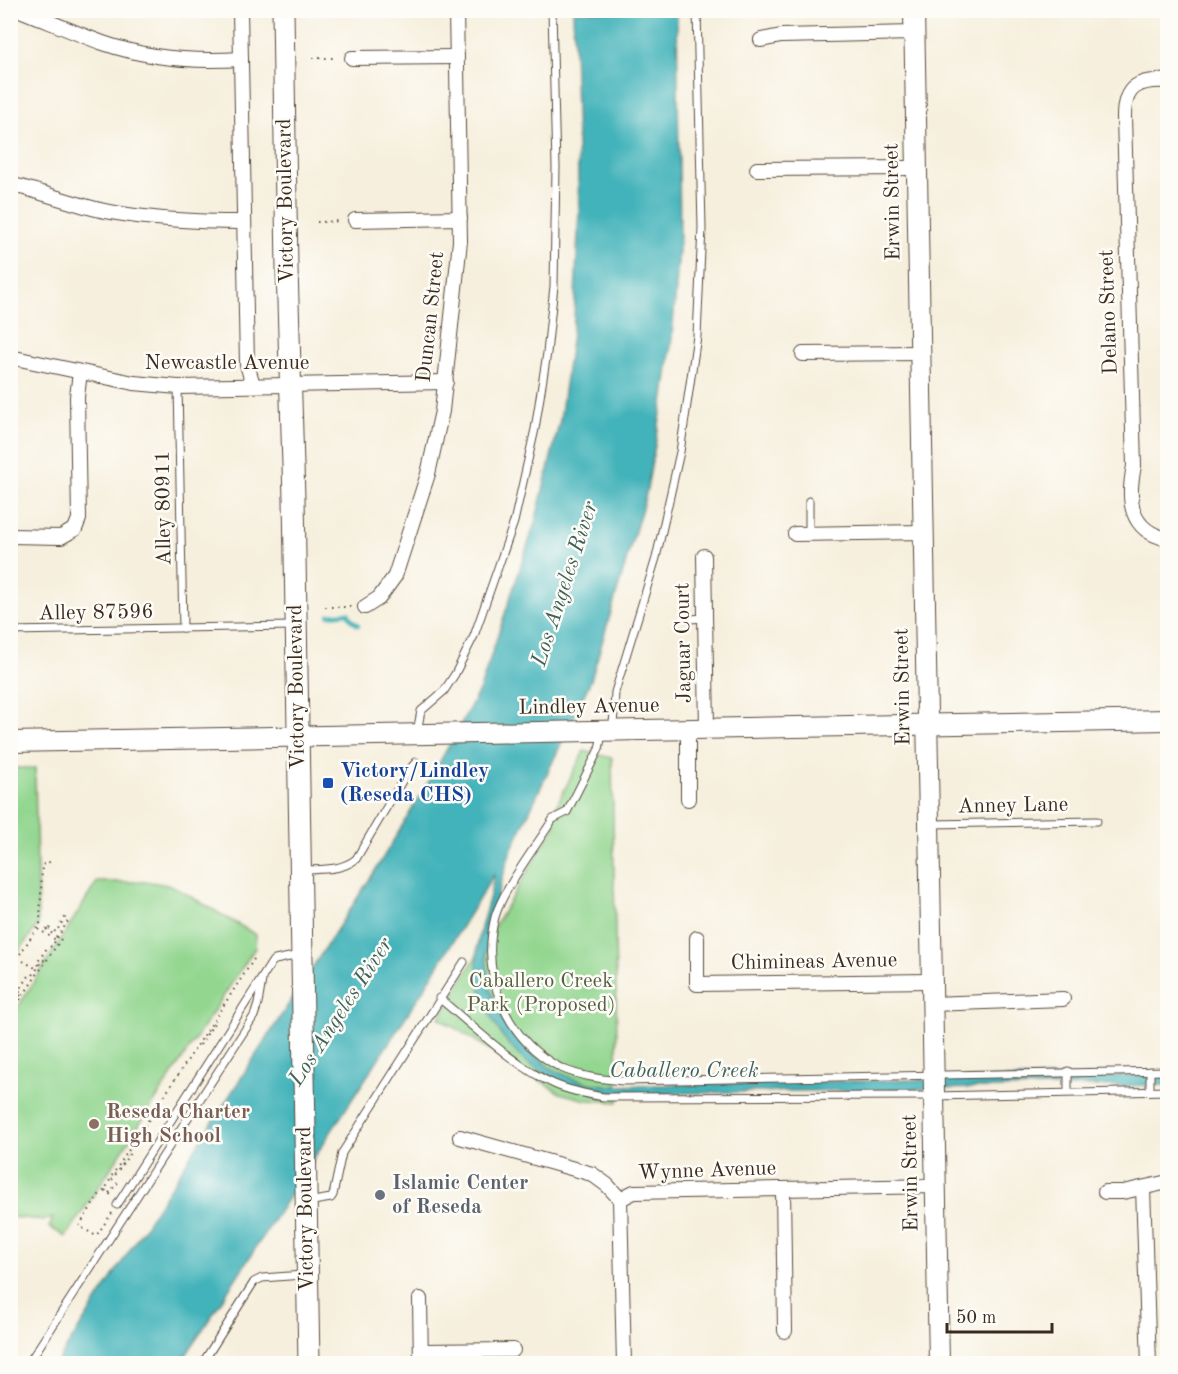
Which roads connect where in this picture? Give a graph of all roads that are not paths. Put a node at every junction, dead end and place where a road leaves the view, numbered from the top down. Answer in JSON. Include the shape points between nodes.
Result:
{"nodes":[{"id":1,"x":20,"y":10,"type":"edge"},
{"id":2,"x":240,"y":10,"type":"edge"},
{"id":3,"x":283,"y":10,"type":"edge"},
{"id":4,"x":456,"y":10,"type":"edge"},
{"id":5,"x":552,"y":10,"type":"edge"},
{"id":6,"x":697,"y":10,"type":"edge"},
{"id":7,"x":914,"y":10,"type":"edge"},
{"id":8,"x":914,"y":33,"type":"junction"},
{"id":9,"x":761,"y":40,"type":"dead end"},
{"id":10,"x":457,"y":57,"type":"junction"},
{"id":11,"x":352,"y":58,"type":"road end"},
{"id":12,"x":241,"y":59,"type":"junction"},
{"id":13,"x":1167,"y":81,"type":"edge"},
{"id":14,"x":916,"y":168,"type":"junction"},
{"id":15,"x":757,"y":169,"type":"dead end"},
{"id":16,"x":10,"y":184,"type":"edge"},
{"id":17,"x":460,"y":218,"type":"junction"},
{"id":18,"x":355,"y":220,"type":"road end"},
{"id":19,"x":244,"y":222,"type":"junction"},
{"id":20,"x":920,"y":353,"type":"junction"},
{"id":21,"x":803,"y":354,"type":"dead end"},
{"id":22,"x":10,"y":357,"type":"edge"},
{"id":23,"x":80,"y":372,"type":"junction"},
{"id":24,"x":446,"y":382,"type":"junction"},
{"id":25,"x":290,"y":384,"type":"junction"},
{"id":26,"x":253,"y":385,"type":"junction"},
{"id":27,"x":178,"y":387,"type":"junction"},
{"id":28,"x":809,"y":501,"type":"dead end"},
{"id":29,"x":924,"y":532,"type":"junction"},
{"id":30,"x":795,"y":534,"type":"dead end"},
{"id":31,"x":809,"y":534,"type":"junction"},
{"id":32,"x":10,"y":536,"type":"edge"},
{"id":33,"x":1167,"y":539,"type":"edge"},
{"id":34,"x":704,"y":556,"type":"dead end"},
{"id":35,"x":365,"y":608,"type":"road end"},
{"id":36,"x":705,"y":618,"type":"junction"},
{"id":37,"x":690,"y":619,"type":"dead end"},
{"id":38,"x":296,"y":625,"type":"junction"},
{"id":39,"x":183,"y":628,"type":"junction"},
{"id":40,"x":10,"y":631,"type":"edge"},
{"id":41,"x":1167,"y":720,"type":"edge"},
{"id":42,"x":928,"y":726,"type":"junction"},
{"id":43,"x":698,"y":729,"type":"junction"},
{"id":44,"x":605,"y":730,"type":"junction"},
{"id":45,"x":421,"y":734,"type":"junction"},
{"id":46,"x":298,"y":736,"type":"junction"},
{"id":47,"x":10,"y":742,"type":"edge"},
{"id":48,"x":416,"y":762,"type":"dead end"},
{"id":49,"x":688,"y":799,"type":"dead end"},
{"id":50,"x":1097,"y":822,"type":"dead end"},
{"id":51,"x":929,"y":824,"type":"junction"},
{"id":52,"x":300,"y":870,"type":"junction"},
{"id":53,"x":697,"y":938,"type":"dead end"},
{"id":54,"x":301,"y":947,"type":"junction"},
{"id":55,"x":464,"y":962,"type":"dead end"},
{"id":56,"x":262,"y":980,"type":"junction"},
{"id":57,"x":931,"y":981,"type":"junction"},
{"id":58,"x":439,"y":998,"type":"junction"},
{"id":59,"x":1063,"y":999,"type":"dead end"},
{"id":60,"x":932,"y":1004,"type":"junction"},
{"id":61,"x":1150,"y":1071,"type":"junction"},
{"id":62,"x":1167,"y":1071,"type":"edge"},
{"id":63,"x":1068,"y":1073,"type":"junction"},
{"id":64,"x":934,"y":1085,"type":"junction"},
{"id":65,"x":1068,"y":1090,"type":"junction"},
{"id":66,"x":1150,"y":1091,"type":"junction"},
{"id":67,"x":1167,"y":1091,"type":"edge"},
{"id":68,"x":460,"y":1137,"type":"dead end"},
{"id":69,"x":1167,"y":1182,"type":"edge"},
{"id":70,"x":935,"y":1186,"type":"junction"},
{"id":71,"x":1143,"y":1188,"type":"junction"},
{"id":72,"x":783,"y":1189,"type":"junction"},
{"id":73,"x":1105,"y":1192,"type":"dead end"},
{"id":74,"x":620,"y":1199,"type":"junction"},
{"id":75,"x":117,"y":1205,"type":"road end"},
{"id":76,"x":306,"y":1210,"type":"junction"},
{"id":77,"x":308,"y":1275,"type":"junction"},
{"id":78,"x":420,"y":1299,"type":"dead end"},
{"id":79,"x":785,"y":1331,"type":"dead end"},
{"id":80,"x":513,"y":1350,"type":"dead end"},
{"id":81,"x":421,"y":1357,"type":"edge"},
{"id":82,"x":28,"y":1364,"type":"edge"},
{"id":83,"x":202,"y":1364,"type":"edge"},
{"id":84,"x":309,"y":1364,"type":"edge"},
{"id":85,"x":624,"y":1364,"type":"edge"},
{"id":86,"x":939,"y":1364,"type":"edge"},
{"id":87,"x":1149,"y":1364,"type":"edge"}],
"edges":[{"from":1,"to":12,"type":"street","via":[[132,51],[177,58]]},
{"from":2,"to":12,"type":"street","name":"Victory Boulevard"},
{"from":3,"to":25,"type":"main road","name":"Victory Boulevard"},
{"from":4,"to":10,"type":"street","name":"Duncan Street"},
{"from":5,"to":45,"type":"lane","via":[[554,286],[535,429],[514,522],[474,636],[444,691],[421,711]]},
{"from":6,"to":44,"type":"lane","via":[[702,228],[697,336],[680,452],[656,558]]},
{"from":7,"to":8,"type":"street","name":"Erwin Street"},
{"from":8,"to":9,"type":"street","via":[[781,36]]},
{"from":8,"to":14,"type":"street","name":"Erwin Street"},
{"from":10,"to":11,"type":"street"},
{"from":10,"to":17,"type":"street","name":"Duncan Street"},
{"from":12,"to":19,"type":"street","name":"Victory Boulevard"},
{"from":13,"to":33,"type":"street","name":"Delano Street","via":[[1138,83],[1124,107],[1134,466],[1130,493],[1142,528]]},
{"from":14,"to":15,"type":"street"},
{"from":14,"to":20,"type":"street","name":"Erwin Street"},
{"from":16,"to":19,"type":"street","via":[[103,211],[183,221]]},
{"from":17,"to":18,"type":"street"},
{"from":17,"to":24,"type":"street","name":"Duncan Street"},
{"from":19,"to":26,"type":"street","name":"Victory Boulevard","via":[[248,364]]},
{"from":20,"to":21,"type":"street"},
{"from":20,"to":29,"type":"street","name":"Erwin Street"},
{"from":22,"to":23,"type":"street","name":"Newcastle Avenue"},
{"from":23,"to":27,"type":"street","name":"Newcastle Avenue"},
{"from":23,"to":32,"type":"street","via":[[79,519],[75,529],[61,537]]},
{"from":24,"to":25,"type":"street","name":"Newcastle Avenue"},
{"from":24,"to":35,"type":"street","name":"Duncan Street","via":[[428,474],[395,576],[379,598]]},
{"from":25,"to":26,"type":"street","name":"Newcastle Avenue"},
{"from":25,"to":38,"type":"main road","name":"Victory Boulevard"},
{"from":26,"to":27,"type":"street","name":"Newcastle Avenue"},
{"from":27,"to":39,"type":"lane","name":"Alley 80911"},
{"from":28,"to":31,"type":"lane"},
{"from":29,"to":31,"type":"street"},
{"from":29,"to":42,"type":"street","name":"Erwin Street"},
{"from":30,"to":31,"type":"street"},
{"from":34,"to":36,"type":"street","name":"Jaguar Court"},
{"from":36,"to":37,"type":"lane"},
{"from":36,"to":43,"type":"street","name":"Jaguar Court"},
{"from":38,"to":39,"type":"lane","name":"Alley 87596"},
{"from":38,"to":46,"type":"main road","name":"Victory Boulevard"},
{"from":39,"to":40,"type":"lane","name":"Alley 87596"},
{"from":41,"to":42,"type":"street","name":"Lindley Avenue"},
{"from":42,"to":43,"type":"street","name":"Lindley Avenue"},
{"from":42,"to":51,"type":"street","name":"Erwin Street"},
{"from":43,"to":44,"type":"street","name":"Lindley Avenue"},
{"from":43,"to":49,"type":"street","name":"Jaguar Court"},
{"from":44,"to":45,"type":"street","name":"Lindley Avenue"},
{"from":44,"to":64,"type":"lane","via":[[567,812],[553,819],[495,918],[490,948],[493,975],[500,1002],[522,1039],[562,1068],[584,1076],[623,1081]]},
{"from":45,"to":46,"type":"street","name":"Lindley Avenue"},
{"from":46,"to":47,"type":"street","name":"Lindley Avenue"},
{"from":46,"to":52,"type":"main road","name":"Victory Boulevard"},
{"from":48,"to":52,"type":"lane","via":[[356,859],[339,868]]},
{"from":50,"to":51,"type":"lane","name":"Anney Lane"},
{"from":51,"to":57,"type":"street","name":"Erwin Street"},
{"from":52,"to":54,"type":"main road","name":"Victory Boulevard"},
{"from":53,"to":57,"type":"street","name":"Chimineas Avenue","via":[[697,984]]},
{"from":54,"to":56,"type":"lane","via":[[275,960]]},
{"from":54,"to":76,"type":"main road","name":"Victory Boulevard"},
{"from":55,"to":58,"type":"lane"},
{"from":56,"to":75,"type":"lane"},
{"from":56,"to":82,"type":"lane","via":[[254,1016]]},
{"from":57,"to":60,"type":"street","name":"Erwin Street"},
{"from":58,"to":64,"type":"lane","via":[[527,1068],[578,1093],[625,1098]]},
{"from":58,"to":76,"type":"lane","via":[[342,1153],[333,1195]]},
{"from":59,"to":60,"type":"street"},
{"from":60,"to":64,"type":"street","name":"Erwin Street"},
{"from":61,"to":62,"type":"lane"},
{"from":61,"to":63,"type":"lane"},
{"from":61,"to":66,"type":"lane"},
{"from":63,"to":64,"type":"lane"},
{"from":63,"to":65,"type":"lane"},
{"from":64,"to":65,"type":"lane"},
{"from":64,"to":70,"type":"street","name":"Erwin Street"},
{"from":65,"to":66,"type":"lane"},
{"from":66,"to":67,"type":"lane"},
{"from":68,"to":74,"type":"street","name":"Wynne Avenue","via":[[592,1174]]},
{"from":69,"to":71,"type":"street"},
{"from":70,"to":72,"type":"street","name":"Wynne Avenue"},
{"from":70,"to":86,"type":"street","name":"Erwin Street"},
{"from":71,"to":73,"type":"street"},
{"from":71,"to":87,"type":"street"},
{"from":72,"to":74,"type":"street","name":"Wynne Avenue","via":[[634,1192]]},
{"from":72,"to":79,"type":"street"},
{"from":74,"to":85,"type":"street"},
{"from":76,"to":77,"type":"main road","name":"Victory Boulevard"},
{"from":77,"to":83,"type":"lane","via":[[256,1281]]},
{"from":77,"to":84,"type":"main road","name":"Victory Boulevard"},
{"from":78,"to":81,"type":"street"},
{"from":80,"to":81,"type":"street"}]}
